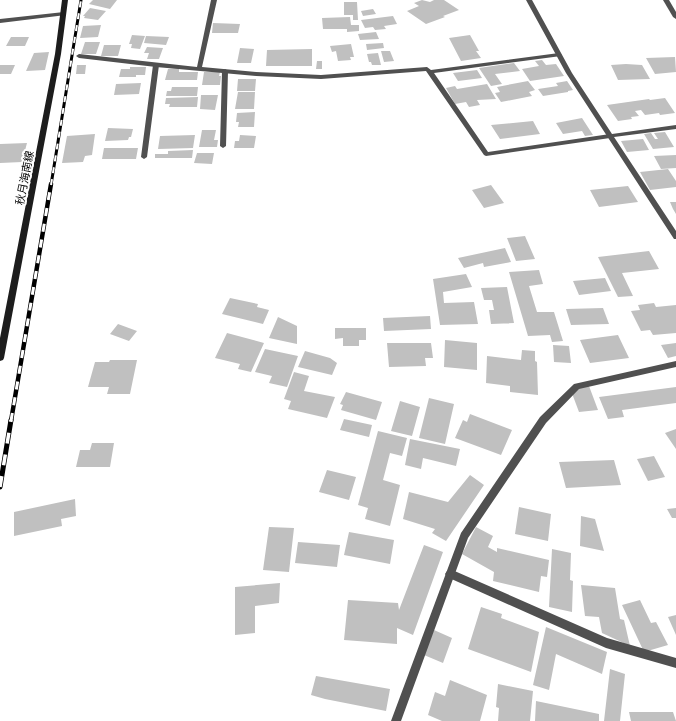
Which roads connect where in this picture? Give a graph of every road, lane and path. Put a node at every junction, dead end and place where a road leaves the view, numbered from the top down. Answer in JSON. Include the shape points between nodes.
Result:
{"nodes":[{"id":1,"x":65,"y":0,"type":"edge"},
{"id":2,"x":214,"y":0,"type":"edge"},
{"id":3,"x":529,"y":0,"type":"edge"},
{"id":4,"x":666,"y":0,"type":"edge"},
{"id":5,"x":64,"y":14,"type":"junction"},
{"id":6,"x":676,"y":17,"type":"edge"},
{"id":7,"x":0,"y":21,"type":"edge"},
{"id":8,"x":559,"y":55,"type":"junction"},
{"id":9,"x":79,"y":56,"type":"dead end"},
{"id":10,"x":156,"y":65,"type":"junction"},
{"id":11,"x":199,"y":69,"type":"junction"},
{"id":12,"x":225,"y":71,"type":"junction"},
{"id":13,"x":430,"y":72,"type":"junction"},
{"id":14,"x":676,"y":127,"type":"edge"},
{"id":15,"x":610,"y":136,"type":"junction"},
{"id":16,"x":223,"y":146,"type":"dead end"},
{"id":17,"x":144,"y":157,"type":"dead end"},
{"id":18,"x":676,"y":237,"type":"edge"},
{"id":19,"x":0,"y":357,"type":"edge"},
{"id":20,"x":676,"y":364,"type":"edge"},
{"id":21,"x":450,"y":574,"type":"junction"},
{"id":22,"x":676,"y":663,"type":"edge"},
{"id":23,"x":396,"y":721,"type":"edge"}],
"edges":[{"from":1,"to":5,"type":"main road","name":"秋月海南線"},
{"from":2,"to":11,"type":"street"},
{"from":3,"to":8,"type":"street"},
{"from":4,"to":6,"type":"street"},
{"from":5,"to":7,"type":"street"},
{"from":5,"to":19,"type":"main road","name":"秋月海南線","via":[[37,171]]},
{"from":8,"to":13,"type":"street"},
{"from":8,"to":15,"type":"street"},
{"from":9,"to":10,"type":"street"},
{"from":10,"to":11,"type":"street"},
{"from":10,"to":17,"type":"street"},
{"from":11,"to":12,"type":"street"},
{"from":12,"to":13,"type":"street","via":[[321,77],[427,69]]},
{"from":12,"to":16,"type":"street"},
{"from":13,"to":15,"type":"street","via":[[486,154]]},
{"from":14,"to":15,"type":"street"},
{"from":15,"to":18,"type":"street"},
{"from":20,"to":21,"type":"street","via":[[577,386],[543,420],[464,536]]},
{"from":21,"to":22,"type":"street","via":[[606,643]]},
{"from":21,"to":23,"type":"street"}]}
